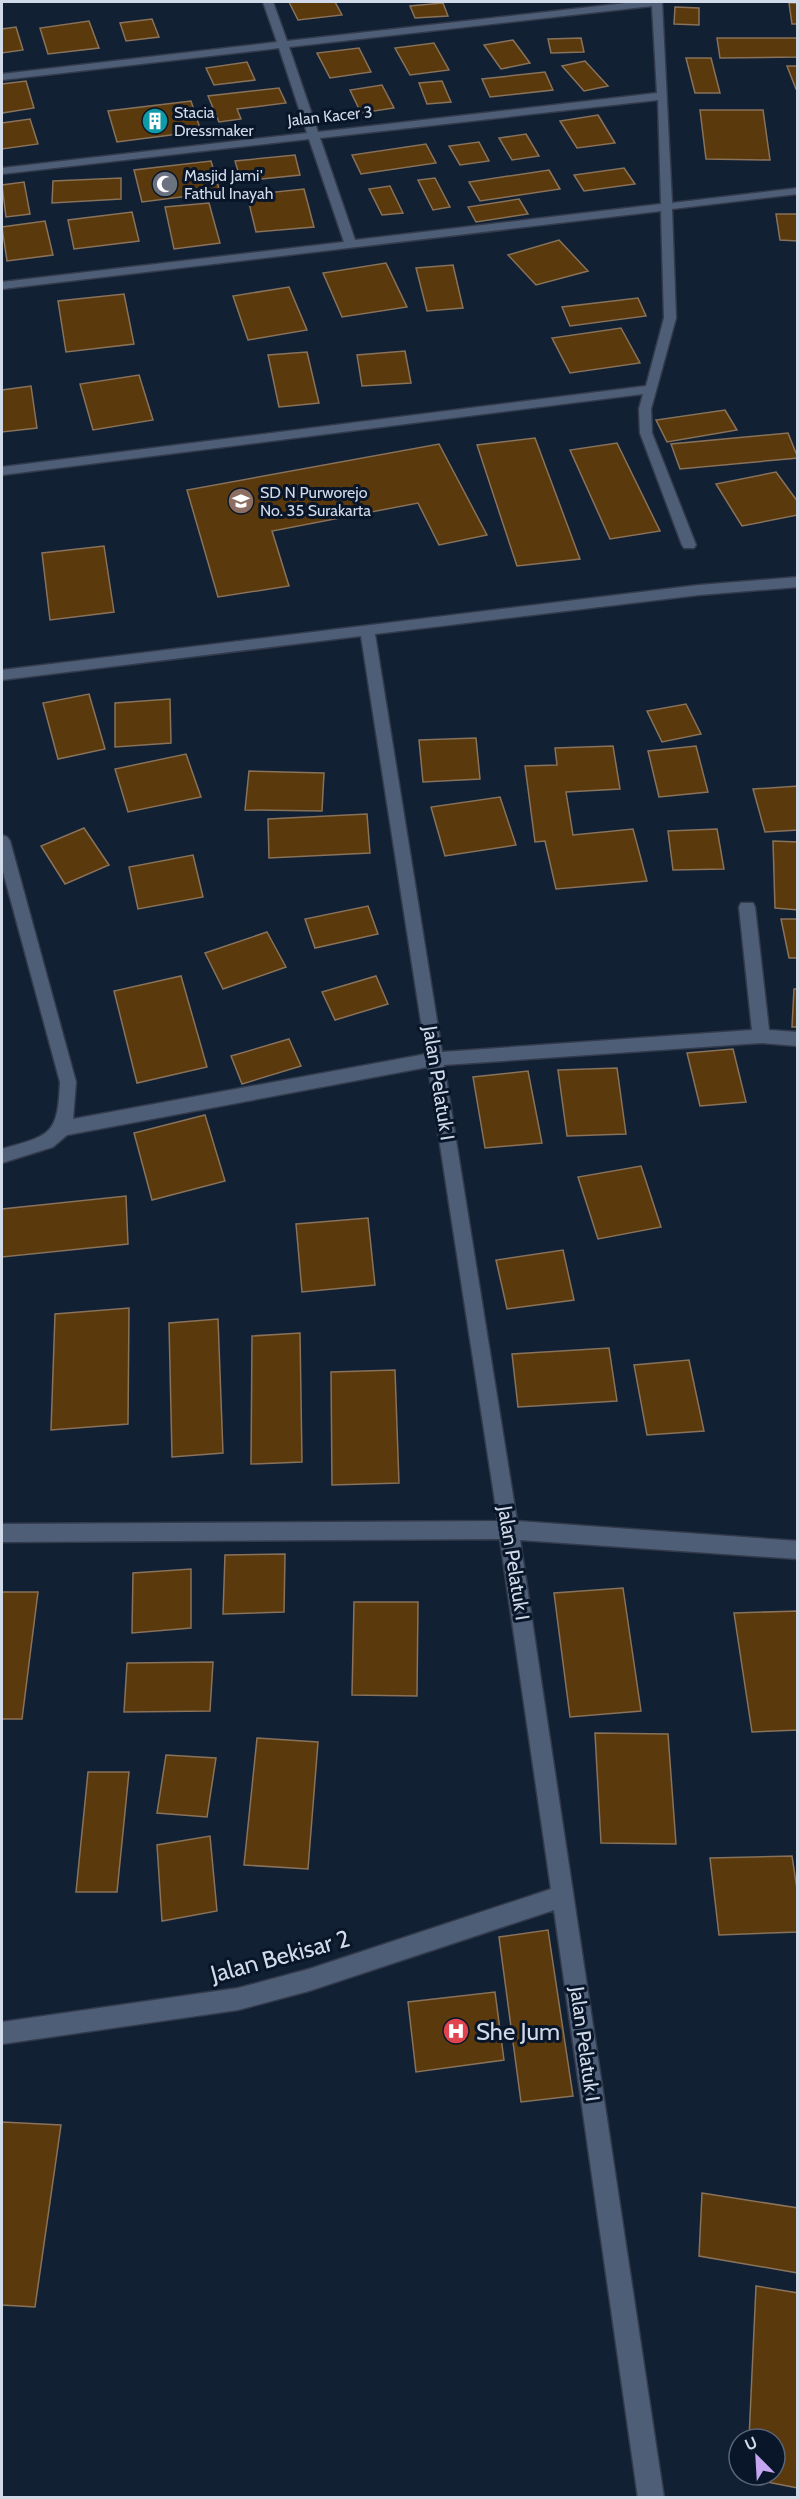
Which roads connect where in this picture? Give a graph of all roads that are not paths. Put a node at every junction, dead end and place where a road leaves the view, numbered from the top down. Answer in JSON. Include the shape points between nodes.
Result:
{"nodes":[{"id":1,"x":268,"y":2,"type":"edge"},
{"id":2,"x":657,"y":2,"type":"edge"},
{"id":3,"x":283,"y":45,"type":"junction"},
{"id":4,"x":2,"y":77,"type":"edge"},
{"id":5,"x":663,"y":96,"type":"junction"},
{"id":6,"x":313,"y":135,"type":"junction"},
{"id":7,"x":2,"y":171,"type":"edge"},
{"id":8,"x":798,"y":191,"type":"edge"},
{"id":9,"x":667,"y":208,"type":"junction"},
{"id":10,"x":350,"y":243,"type":"junction"},
{"id":11,"x":2,"y":286,"type":"edge"},
{"id":12,"x":651,"y":389,"type":"junction"},
{"id":13,"x":2,"y":471,"type":"edge"},
{"id":14,"x":689,"y":545,"type":"dead end"},
{"id":15,"x":798,"y":582,"type":"edge"},
{"id":16,"x":367,"y":630,"type":"junction"},
{"id":17,"x":2,"y":675,"type":"edge"},
{"id":18,"x":2,"y":841,"type":"edge"},
{"id":19,"x":747,"y":908,"type":"dead end"},
{"id":20,"x":761,"y":1036,"type":"junction"},
{"id":21,"x":798,"y":1039,"type":"edge"},
{"id":22,"x":435,"y":1059,"type":"junction"},
{"id":23,"x":64,"y":1128,"type":"junction"},
{"id":24,"x":2,"y":1156,"type":"edge"},
{"id":25,"x":510,"y":1530,"type":"junction"},
{"id":26,"x":2,"y":1533,"type":"edge"},
{"id":27,"x":798,"y":1550,"type":"edge"},
{"id":28,"x":564,"y":1896,"type":"junction"},
{"id":29,"x":2,"y":2033,"type":"edge"},
{"id":30,"x":651,"y":2498,"type":"edge"}],
"edges":[{"from":1,"to":3,"type":"street"},
{"from":2,"to":3,"type":"street"},
{"from":2,"to":5,"type":"street"},
{"from":3,"to":4,"type":"street"},
{"from":3,"to":6,"type":"street"},
{"from":5,"to":6,"type":"street","name":"Jalan Kacer 3"},
{"from":5,"to":9,"type":"street"},
{"from":6,"to":7,"type":"street","name":"Jalan Kacer 3"},
{"from":6,"to":10,"type":"street"},
{"from":8,"to":9,"type":"street"},
{"from":9,"to":10,"type":"street"},
{"from":9,"to":12,"type":"street","via":[[670,318]]},
{"from":10,"to":11,"type":"street"},
{"from":12,"to":13,"type":"street"},
{"from":12,"to":14,"type":"street","via":[[645,409],[646,433]]},
{"from":15,"to":16,"type":"street","via":[[699,590]]},
{"from":16,"to":17,"type":"street"},
{"from":16,"to":22,"type":"street","name":"Jalan Pelatuk I"},
{"from":18,"to":23,"type":"street","via":[[69,1082]]},
{"from":19,"to":20,"type":"street"},
{"from":20,"to":21,"type":"street"},
{"from":20,"to":22,"type":"street"},
{"from":22,"to":23,"type":"street"},
{"from":22,"to":25,"type":"street","name":"Jalan Pelatuk I"},
{"from":23,"to":24,"type":"street","via":[[40,1144]]},
{"from":25,"to":26,"type":"street"},
{"from":25,"to":27,"type":"street"},
{"from":25,"to":28,"type":"street","name":"Jalan Pelatuk I"},
{"from":28,"to":29,"type":"street","name":"Jalan Bekisar 2","via":[[309,1980],[238,1999]]},
{"from":28,"to":30,"type":"street","name":"Jalan Pelatuk I"}]}
